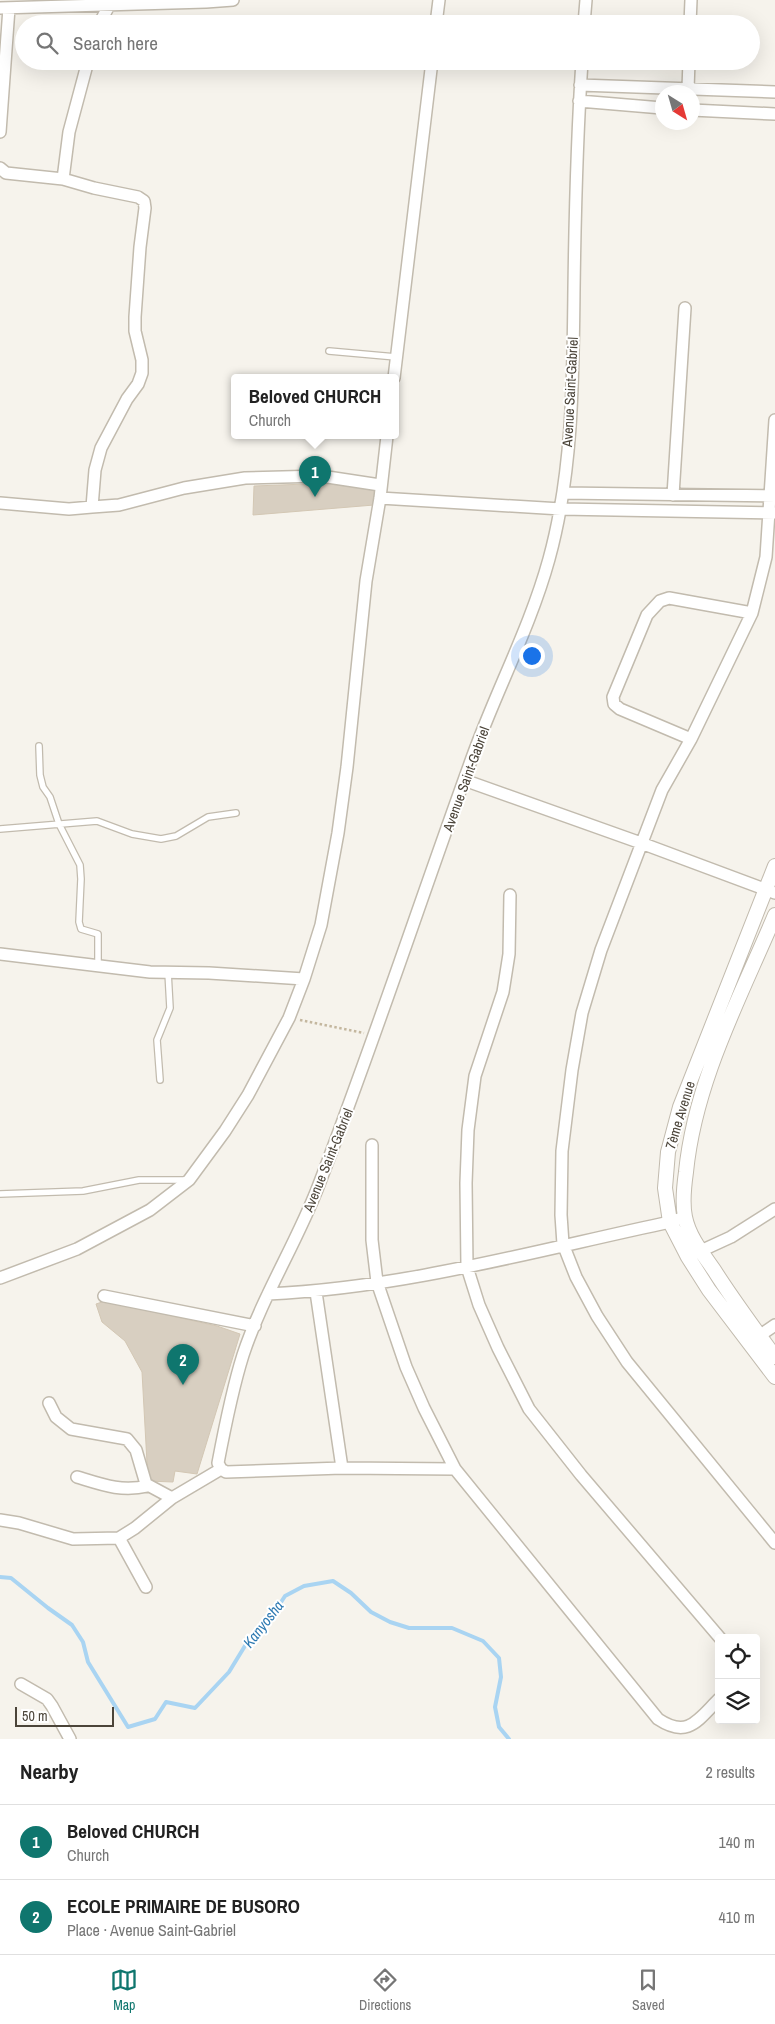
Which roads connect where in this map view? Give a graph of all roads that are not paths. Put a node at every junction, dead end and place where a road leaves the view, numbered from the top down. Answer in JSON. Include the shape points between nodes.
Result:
{"nodes":[{"id":1,"x":232,"y":0,"type":"edge"},
{"id":2,"x":439,"y":0,"type":"edge"},
{"id":3,"x":586,"y":0,"type":"edge"},
{"id":4,"x":691,"y":0,"type":"edge"},
{"id":5,"x":110,"y":2,"type":"edge"},
{"id":6,"x":5,"y":8,"type":"edge"},
{"id":7,"x":104,"y":15,"type":"edge"},
{"id":8,"x":437,"y":15,"type":"edge"},
{"id":9,"x":585,"y":15,"type":"edge"},
{"id":10,"x":690,"y":15,"type":"edge"},
{"id":11,"x":86,"y":70,"type":"edge"},
{"id":12,"x":431,"y":70,"type":"edge"},
{"id":13,"x":581,"y":70,"type":"edge"},
{"id":14,"x":689,"y":70,"type":"edge"},
{"id":15,"x":580,"y":85,"type":"junction"},
{"id":16,"x":688,"y":85,"type":"edge"},
{"id":17,"x":655,"y":88,"type":"edge"},
{"id":18,"x":700,"y":89,"type":"edge"},
{"id":19,"x":775,"y":92,"type":"edge"},
{"id":20,"x":579,"y":101,"type":"junction"},
{"id":21,"x":655,"y":107,"type":"edge"},
{"id":22,"x":700,"y":110,"type":"edge"},
{"id":23,"x":775,"y":114,"type":"edge"},
{"id":24,"x":0,"y":132,"type":"edge"},
{"id":25,"x":0,"y":168,"type":"edge"},
{"id":26,"x":63,"y":179,"type":"junction"},
{"id":27,"x":685,"y":308,"type":"dead end"},
{"id":28,"x":329,"y":351,"type":"dead end"},
{"id":29,"x":396,"y":357,"type":"junction"},
{"id":30,"x":394,"y":374,"type":"edge"},
{"id":31,"x":775,"y":420,"type":"edge"},
{"id":32,"x":386,"y":439,"type":"edge"},
{"id":33,"x":380,"y":485,"type":"junction"},
{"id":34,"x":563,"y":493,"type":"junction"},
{"id":35,"x":673,"y":495,"type":"junction"},
{"id":36,"x":773,"y":496,"type":"edge"},
{"id":37,"x":380,"y":498,"type":"junction"},
{"id":38,"x":0,"y":503,"type":"edge"},
{"id":39,"x":92,"y":507,"type":"junction"},
{"id":40,"x":561,"y":509,"type":"junction"},
{"id":41,"x":772,"y":513,"type":"edge"},
{"id":42,"x":752,"y":613,"type":"junction"},
{"id":43,"x":691,"y":739,"type":"junction"},
{"id":44,"x":38,"y":746,"type":"dead end"},
{"id":45,"x":464,"y":780,"type":"junction"},
{"id":46,"x":236,"y":813,"type":"dead end"},
{"id":47,"x":58,"y":824,"type":"junction"},
{"id":48,"x":0,"y":829,"type":"edge"},
{"id":49,"x":641,"y":843,"type":"junction"},
{"id":50,"x":775,"y":866,"type":"edge"},
{"id":51,"x":770,"y":892,"type":"edge"},
{"id":52,"x":510,"y":895,"type":"dead end"},
{"id":53,"x":775,"y":915,"type":"edge"},
{"id":54,"x":0,"y":954,"type":"edge"},
{"id":55,"x":98,"y":967,"type":"junction"},
{"id":56,"x":168,"y":972,"type":"junction"},
{"id":57,"x":304,"y":979,"type":"junction"},
{"id":58,"x":160,"y":1080,"type":"dead end"},
{"id":59,"x":372,"y":1145,"type":"dead end"},
{"id":60,"x":189,"y":1180,"type":"junction"},
{"id":61,"x":0,"y":1194,"type":"edge"},
{"id":62,"x":775,"y":1209,"type":"edge"},
{"id":63,"x":685,"y":1217,"type":"junction"},
{"id":64,"x":670,"y":1222,"type":"junction"},
{"id":65,"x":564,"y":1244,"type":"junction"},
{"id":66,"x":701,"y":1251,"type":"junction"},
{"id":67,"x":688,"y":1257,"type":"junction"},
{"id":68,"x":467,"y":1267,"type":"junction"},
{"id":69,"x":0,"y":1278,"type":"edge"},
{"id":70,"x":377,"y":1282,"type":"junction"},
{"id":71,"x":316,"y":1292,"type":"junction"},
{"id":72,"x":268,"y":1294,"type":"junction"},
{"id":73,"x":104,"y":1296,"type":"dead end"},
{"id":74,"x":775,"y":1325,"type":"edge"},
{"id":75,"x":255,"y":1326,"type":"junction"},
{"id":76,"x":760,"y":1336,"type":"junction"},
{"id":77,"x":775,"y":1357,"type":"edge"},
{"id":78,"x":775,"y":1377,"type":"edge"},
{"id":79,"x":49,"y":1403,"type":"dead end"},
{"id":80,"x":342,"y":1468,"type":"junction"},
{"id":81,"x":454,"y":1468,"type":"junction"},
{"id":82,"x":221,"y":1470,"type":"junction"},
{"id":83,"x":77,"y":1477,"type":"dead end"},
{"id":84,"x":148,"y":1486,"type":"junction"},
{"id":85,"x":172,"y":1498,"type":"junction"},
{"id":86,"x":0,"y":1520,"type":"edge"},
{"id":87,"x":119,"y":1538,"type":"junction"},
{"id":88,"x":775,"y":1543,"type":"edge"},
{"id":89,"x":146,"y":1587,"type":"dead end"},
{"id":90,"x":717,"y":1634,"type":"edge"},
{"id":91,"x":21,"y":1684,"type":"dead end"},
{"id":92,"x":715,"y":1703,"type":"edge"},
{"id":93,"x":70,"y":1739,"type":"edge"}],
"edges":[{"from":1,"to":5,"type":"street"},
{"from":2,"to":8,"type":"street"},
{"from":3,"to":9,"type":"street"},
{"from":4,"to":10,"type":"street"},
{"from":5,"to":6,"type":"street"},
{"from":5,"to":7,"type":"street"},
{"from":6,"to":24,"type":"street"},
{"from":11,"to":26,"type":"street","via":[[69,132]]},
{"from":12,"to":29,"type":"street"},
{"from":13,"to":15,"type":"street","name":"Avenue Saint-Gabriel"},
{"from":14,"to":16,"type":"street"},
{"from":15,"to":17,"type":"street"},
{"from":15,"to":20,"type":"street","name":"Avenue Saint-Gabriel"},
{"from":18,"to":19,"type":"street"},
{"from":20,"to":21,"type":"street"},
{"from":20,"to":34,"type":"street","name":"Avenue Saint-Gabriel","via":[[573,360]]},
{"from":22,"to":23,"type":"street"},
{"from":25,"to":26,"type":"street","via":[[6,173]]},
{"from":26,"to":39,"type":"street","via":[[138,197],[144,201],[145,208],[135,317],[142,373],[101,448],[95,470]]},
{"from":27,"to":35,"type":"street"},
{"from":28,"to":29,"type":"lane"},
{"from":29,"to":30,"type":"street"},
{"from":31,"to":36,"type":"street"},
{"from":32,"to":33,"type":"street"},
{"from":33,"to":37,"type":"street"},
{"from":33,"to":39,"type":"street","via":[[321,476],[245,478],[184,488],[119,505]]},
{"from":34,"to":35,"type":"street"},
{"from":34,"to":40,"type":"street","name":"Avenue Saint-Gabriel"},
{"from":35,"to":36,"type":"street"},
{"from":36,"to":41,"type":"street"},
{"from":37,"to":40,"type":"street"},
{"from":37,"to":57,"type":"street","via":[[366,581],[338,833],[321,925]]},
{"from":38,"to":39,"type":"street"},
{"from":40,"to":41,"type":"street"},
{"from":40,"to":45,"type":"street","name":"Avenue Saint-Gabriel","via":[[535,604]]},
{"from":41,"to":42,"type":"street","via":[[766,557]]},
{"from":42,"to":43,"type":"street"},
{"from":42,"to":43,"type":"street","via":[[670,598],[660,601],[647,615],[613,697],[614,704]]},
{"from":43,"to":49,"type":"street","via":[[662,790]]},
{"from":44,"to":47,"type":"lane","via":[[43,787],[50,797]]},
{"from":45,"to":49,"type":"street"},
{"from":45,"to":72,"type":"street","name":"Avenue Saint-Gabriel","via":[[375,1035],[315,1194]]},
{"from":46,"to":47,"type":"lane","via":[[208,817],[176,836],[161,839],[132,834],[97,821]]},
{"from":47,"to":48,"type":"lane"},
{"from":47,"to":55,"type":"lane","via":[[80,865],[79,922],[81,929],[98,934]]},
{"from":49,"to":51,"type":"street"},
{"from":49,"to":65,"type":"street","via":[[601,950],[582,1013],[562,1151],[560,1215]]},
{"from":50,"to":51,"type":"street","name":"7ème Avenue"},
{"from":51,"to":64,"type":"street","name":"7ème Avenue","via":[[680,1107],[668,1152],[665,1188]]},
{"from":52,"to":68,"type":"street","via":[[509,954],[503,992],[475,1076],[466,1183]]},
{"from":53,"to":63,"type":"street","name":"7ème Avenue","via":[[704,1086],[689,1140],[684,1183]]},
{"from":54,"to":55,"type":"street"},
{"from":55,"to":56,"type":"street"},
{"from":56,"to":57,"type":"street"},
{"from":56,"to":58,"type":"lane","via":[[170,1008],[157,1040]]},
{"from":57,"to":60,"type":"street","via":[[289,1018],[248,1095]]},
{"from":59,"to":70,"type":"street","via":[[372,1240]]},
{"from":60,"to":61,"type":"lane","via":[[139,1180],[83,1191]]},
{"from":60,"to":69,"type":"street","via":[[150,1210],[77,1249]]},
{"from":62,"to":66,"type":"street","via":[[731,1237]]},
{"from":63,"to":64,"type":"street"},
{"from":63,"to":66,"type":"street","name":"7ème Avenue"},
{"from":64,"to":65,"type":"street"},
{"from":64,"to":67,"type":"street","name":"7ème Avenue"},
{"from":65,"to":68,"type":"street"},
{"from":65,"to":88,"type":"street","via":[[576,1277],[597,1316],[628,1362]]},
{"from":66,"to":67,"type":"street"},
{"from":66,"to":76,"type":"street","name":"7ème Avenue"},
{"from":67,"to":78,"type":"street","name":"7ème Avenue"},
{"from":68,"to":70,"type":"street"},
{"from":68,"to":90,"type":"street","via":[[479,1305],[529,1409],[580,1475]]},
{"from":70,"to":71,"type":"street"},
{"from":70,"to":81,"type":"street","via":[[406,1367]]},
{"from":71,"to":72,"type":"street"},
{"from":71,"to":80,"type":"street"},
{"from":72,"to":75,"type":"street","name":"Avenue Saint-Gabriel"},
{"from":73,"to":75,"type":"street"},
{"from":74,"to":76,"type":"street"},
{"from":75,"to":82,"type":"street","name":"Avenue Saint-Gabriel","via":[[244,1353],[227,1417],[218,1462]]},
{"from":76,"to":77,"type":"street","name":"7ème Avenue"},
{"from":79,"to":84,"type":"street","via":[[56,1417],[70,1429],[127,1439],[136,1450]]},
{"from":80,"to":81,"type":"street"},
{"from":80,"to":82,"type":"street"},
{"from":81,"to":92,"type":"street","via":[[658,1719],[670,1728],[682,1728],[693,1724]]},
{"from":82,"to":85,"type":"street"},
{"from":83,"to":84,"type":"street","via":[[114,1488]]},
{"from":84,"to":85,"type":"street"},
{"from":85,"to":87,"type":"street"},
{"from":86,"to":87,"type":"street","via":[[72,1539]]},
{"from":87,"to":89,"type":"street"},
{"from":91,"to":93,"type":"street","via":[[47,1699]]}]}
